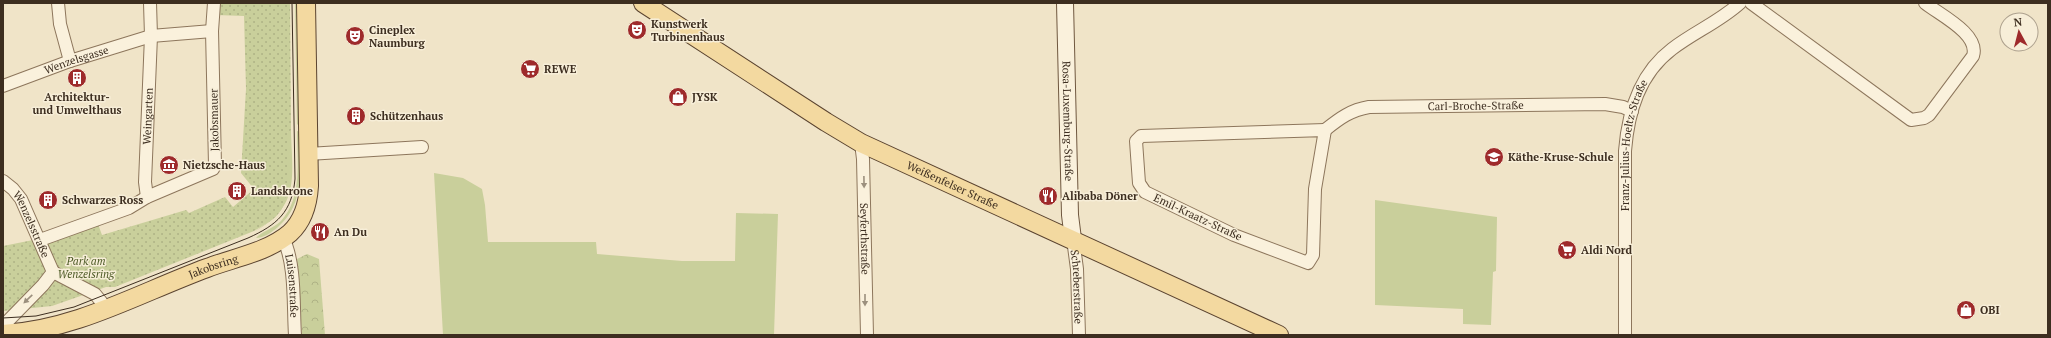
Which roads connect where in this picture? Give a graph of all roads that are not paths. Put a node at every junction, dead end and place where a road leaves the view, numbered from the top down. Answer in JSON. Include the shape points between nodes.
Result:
{"nodes":[{"id":1,"x":58,"y":3,"type":"edge"},
{"id":2,"x":150,"y":3,"type":"edge"},
{"id":3,"x":214,"y":3,"type":"edge"},
{"id":4,"x":306,"y":3,"type":"edge"},
{"id":5,"x":643,"y":3,"type":"edge"},
{"id":6,"x":1065,"y":3,"type":"edge"},
{"id":7,"x":1740,"y":3,"type":"edge"},
{"id":8,"x":1751,"y":3,"type":"edge"},
{"id":9,"x":1925,"y":3,"type":"edge"},
{"id":10,"x":212,"y":31,"type":"junction"},
{"id":11,"x":151,"y":36,"type":"junction"},
{"id":12,"x":70,"y":60,"type":"junction"},
{"id":13,"x":3,"y":86,"type":"edge"},
{"id":14,"x":1632,"y":111,"type":"junction"},
{"id":15,"x":1325,"y":130,"type":"junction"},
{"id":16,"x":861,"y":143,"type":"junction"},
{"id":17,"x":422,"y":147,"type":"dead end"},
{"id":18,"x":308,"y":154,"type":"junction"},
{"id":19,"x":3,"y":181,"type":"edge"},
{"id":20,"x":147,"y":197,"type":"junction"},
{"id":21,"x":283,"y":238,"type":"junction"},
{"id":22,"x":1073,"y":239,"type":"junction"},
{"id":23,"x":40,"y":240,"type":"junction"},
{"id":24,"x":53,"y":272,"type":"junction"},
{"id":25,"x":107,"y":308,"type":"junction"},
{"id":26,"x":3,"y":326,"type":"edge"},
{"id":27,"x":62,"y":331,"type":"edge"},
{"id":28,"x":3,"y":334,"type":"edge"},
{"id":29,"x":295,"y":335,"type":"edge"},
{"id":30,"x":867,"y":335,"type":"edge"},
{"id":31,"x":1079,"y":335,"type":"edge"},
{"id":32,"x":1279,"y":335,"type":"edge"},
{"id":33,"x":1625,"y":335,"type":"edge"}],
"edges":[{"from":1,"to":12,"type":"street","via":[[60,24]]},
{"from":2,"to":11,"type":"street","name":"Weingarten"},
{"from":3,"to":10,"type":"street","name":"Jakobsmauer"},
{"from":4,"to":18,"type":"main road","name":"Jakobsring"},
{"from":5,"to":16,"type":"main road","name":"Weißenfelser Straße"},
{"from":6,"to":22,"type":"main road","name":"Rosa-Luxemburg-Straße"},
{"from":7,"to":14,"type":"street","name":"Franz-Julius-Hoeltz-Straße","via":[[1728,14],[1672,49],[1655,64],[1642,83]]},
{"from":8,"to":9,"type":"street","via":[[1911,120],[1929,115],[1973,56],[1974,51],[1974,45],[1967,34]]},
{"from":10,"to":11,"type":"street"},
{"from":10,"to":20,"type":"street","name":"Jakobsmauer","via":[[215,165],[212,169]]},
{"from":11,"to":12,"type":"street","name":"Wenzelsgasse"},
{"from":11,"to":20,"type":"street","name":"Weingarten","via":[[145,182]]},
{"from":12,"to":13,"type":"street","name":"Wenzelsgasse"},
{"from":14,"to":15,"type":"street","name":"Carl-Broche-Straße","via":[[1605,104],[1369,107],[1344,115]]},
{"from":14,"to":33,"type":"street","name":"Franz-Julius-Hoeltz-Straße","via":[[1627,126],[1625,151]]},
{"from":15,"to":15,"type":"street","name":"Emil-Kraatz-Straße","via":[[1141,136],[1136,141],[1139,183],[1145,192],[1227,232],[1308,262],[1313,255],[1315,189]]},
{"from":16,"to":22,"type":"main road","name":"Weißenfelser Straße"},
{"from":16,"to":30,"type":"street","name":"Seyferthstraße","one_way":true},
{"from":17,"to":18,"type":"street"},
{"from":18,"to":21,"type":"main road","name":"Jakobsring","via":[[305,208],[295,227]]},
{"from":19,"to":23,"type":"street","name":"Wenzelsstraße","via":[[21,199]]},
{"from":20,"to":23,"type":"street","name":"Jakobsmauer","via":[[129,208]]},
{"from":21,"to":25,"type":"main road","name":"Jakobsring"},
{"from":21,"to":29,"type":"street","name":"Luisenstraße","via":[[291,264]]},
{"from":22,"to":31,"type":"street","name":"Schreberstraße","via":[[1077,268]]},
{"from":22,"to":32,"type":"main road","name":"Weißenfelser Straße"},
{"from":23,"to":24,"type":"street","name":"Wenzelsstraße"},
{"from":24,"to":25,"type":"street","via":[[95,294]]},
{"from":24,"to":26,"type":"street","one_way":true},
{"from":25,"to":27,"type":"main road","name":"Jakobsring"},
{"from":27,"to":28,"type":"main road","name":"Jakobsring"}]}
